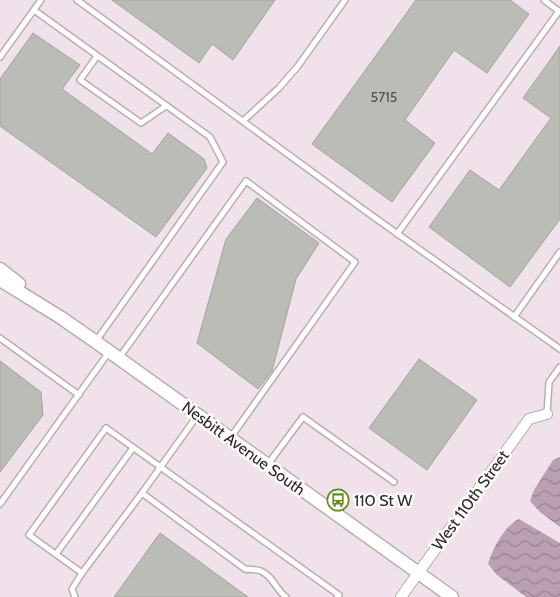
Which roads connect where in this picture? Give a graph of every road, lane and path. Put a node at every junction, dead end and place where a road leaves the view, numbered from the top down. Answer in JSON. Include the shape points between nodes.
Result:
{"nodes":[{"id":1,"x":41,"y":0,"type":"edge"},
{"id":2,"x":77,"y":0,"type":"edge"},
{"id":3,"x":345,"y":0,"type":"edge"},
{"id":4,"x":544,"y":0,"type":"edge"},
{"id":5,"x":34,"y":10,"type":"junction"},
{"id":6,"x":560,"y":12,"type":"edge"},
{"id":7,"x":97,"y":56,"type":"junction"},
{"id":8,"x":0,"y":57,"type":"edge"},
{"id":9,"x":166,"y":106,"type":"junction"},
{"id":10,"x":242,"y":121,"type":"junction"},
{"id":11,"x":397,"y":234,"type":"junction"},
{"id":12,"x":560,"y":252,"type":"edge"},
{"id":13,"x":0,"y":269,"type":"edge"},
{"id":14,"x":0,"y":280,"type":"edge"},
{"id":15,"x":60,"y":317,"type":"junction"},
{"id":16,"x":514,"y":317,"type":"junction"},
{"id":17,"x":0,"y":338,"type":"edge"},
{"id":18,"x":96,"y":342,"type":"junction"},
{"id":19,"x":560,"y":350,"type":"edge"},
{"id":20,"x":114,"y":355,"type":"junction"},
{"id":21,"x":560,"y":367,"type":"edge"},
{"id":22,"x":79,"y":394,"type":"junction"},
{"id":23,"x":547,"y":414,"type":"joint"},
{"id":24,"x":198,"y":415,"type":"junction"},
{"id":25,"x":230,"y":438,"type":"junction"},
{"id":26,"x":133,"y":448,"type":"junction"},
{"id":27,"x":267,"y":465,"type":"junction"},
{"id":28,"x":161,"y":468,"type":"junction"},
{"id":29,"x":394,"y":482,"type":"dead end"},
{"id":30,"x":142,"y":493,"type":"junction"},
{"id":31,"x":0,"y":504,"type":"edge"},
{"id":32,"x":56,"y":554,"type":"junction"},
{"id":33,"x":82,"y":573,"type":"junction"},
{"id":34,"x":418,"y":573,"type":"junction"},
{"id":35,"x":75,"y":597,"type":"edge"},
{"id":36,"x":286,"y":597,"type":"edge"},
{"id":37,"x":337,"y":597,"type":"edge"},
{"id":38,"x":401,"y":597,"type":"edge"},
{"id":39,"x":452,"y":597,"type":"edge"}],
"edges":[{"from":1,"to":5,"type":"lane"},
{"from":2,"to":10,"type":"lane"},
{"from":3,"to":10,"type":"lane","via":[[298,66]]},
{"from":4,"to":6,"type":"lane"},
{"from":5,"to":7,"type":"lane"},
{"from":5,"to":8,"type":"lane"},
{"from":6,"to":11,"type":"lane"},
{"from":7,"to":9,"type":"lane"},
{"from":7,"to":9,"type":"lane","via":[[80,80],[141,123]]},
{"from":9,"to":18,"type":"lane","via":[[210,137],[223,162]]},
{"from":10,"to":11,"type":"lane"},
{"from":11,"to":16,"type":"lane"},
{"from":12,"to":16,"type":"lane"},
{"from":13,"to":15,"type":"street","name":"Nesbitt Avenue South"},
{"from":14,"to":15,"type":"street","name":"Nesbitt Avenue South"},
{"from":15,"to":18,"type":"street","name":"Nesbitt Avenue South"},
{"from":16,"to":19,"type":"lane"},
{"from":17,"to":22,"type":"lane"},
{"from":18,"to":20,"type":"street","name":"Nesbitt Avenue South"},
{"from":20,"to":22,"type":"lane"},
{"from":20,"to":24,"type":"street","name":"Nesbitt Avenue South"},
{"from":20,"to":25,"type":"lane","via":[[246,181],[355,262]]},
{"from":21,"to":23,"type":"lane","via":[[549,382]]},
{"from":22,"to":31,"type":"lane"},
{"from":23,"to":34,"type":"street","name":"West 110th Street","via":[[529,419]]},
{"from":24,"to":25,"type":"street","name":"Nesbitt Avenue South"},
{"from":24,"to":28,"type":"lane"},
{"from":25,"to":27,"type":"street","name":"Nesbitt Avenue South"},
{"from":26,"to":28,"type":"lane"},
{"from":26,"to":32,"type":"lane"},
{"from":26,"to":32,"type":"lane","via":[[106,428],[29,535]]},
{"from":27,"to":29,"type":"lane","via":[[303,417]]},
{"from":27,"to":34,"type":"street","name":"Nesbitt Avenue South"},
{"from":28,"to":30,"type":"lane"},
{"from":28,"to":37,"type":"lane","via":[[339,595]]},
{"from":30,"to":33,"type":"lane"},
{"from":30,"to":36,"type":"lane","via":[[245,569],[266,574]]},
{"from":32,"to":33,"type":"lane"},
{"from":33,"to":35,"type":"lane","via":[[72,589]]},
{"from":34,"to":38,"type":"street","name":"West 110th Street"},
{"from":34,"to":39,"type":"street","name":"Nesbitt Avenue South"}]}
